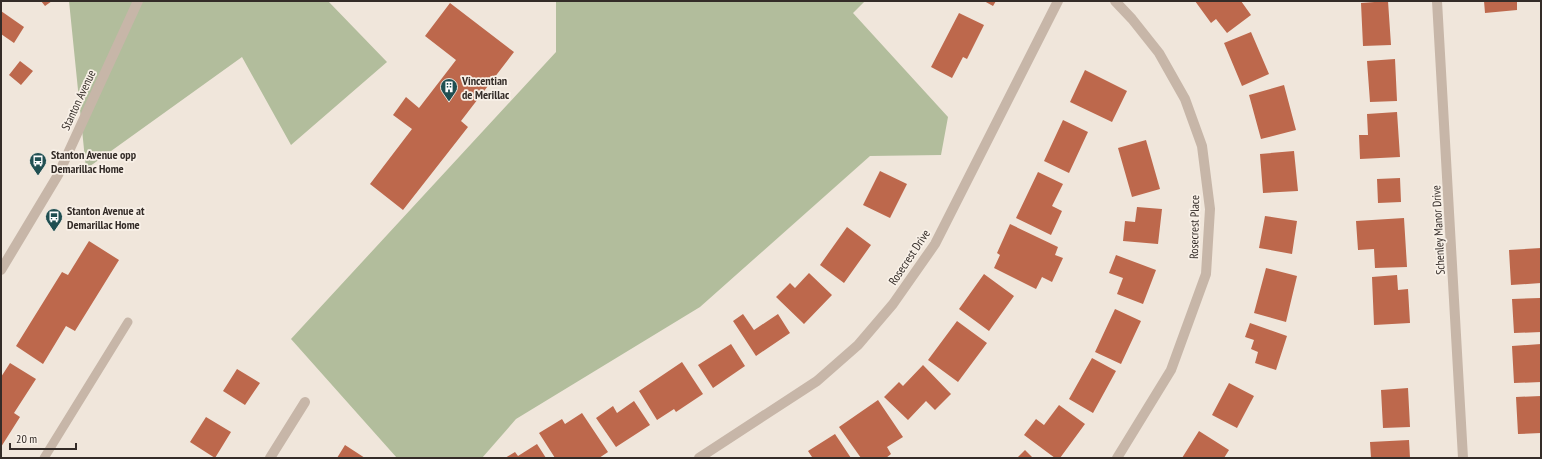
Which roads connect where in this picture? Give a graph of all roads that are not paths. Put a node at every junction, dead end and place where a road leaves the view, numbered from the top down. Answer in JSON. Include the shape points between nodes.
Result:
{"nodes":[{"id":1,"x":138,"y":1,"type":"edge"},
{"id":2,"x":1058,"y":1,"type":"edge"},
{"id":3,"x":1115,"y":1,"type":"edge"},
{"id":4,"x":1437,"y":1,"type":"edge"},
{"id":5,"x":1,"y":270,"type":"edge"},
{"id":6,"x":128,"y":322,"type":"dead end"},
{"id":7,"x":304,"y":402,"type":"dead end"},
{"id":8,"x":44,"y":458,"type":"edge"},
{"id":9,"x":270,"y":458,"type":"edge"},
{"id":10,"x":699,"y":458,"type":"edge"},
{"id":11,"x":1117,"y":458,"type":"edge"},
{"id":12,"x":1463,"y":458,"type":"edge"}],
"edges":[{"from":1,"to":5,"type":"street","name":"Stanton Avenue","via":[[58,175]]},
{"from":2,"to":10,"type":"street","name":"Rosecrest Drive","via":[[935,244],[893,304],[858,345],[817,381]]},
{"from":3,"to":11,"type":"street","name":"Rosecrest Place","via":[[1159,53],[1185,99],[1202,146],[1210,209],[1206,274],[1171,370]]},
{"from":4,"to":12,"type":"street","name":"Schenley Manor Drive"},
{"from":6,"to":8,"type":"lane"},
{"from":7,"to":9,"type":"street"}]}
